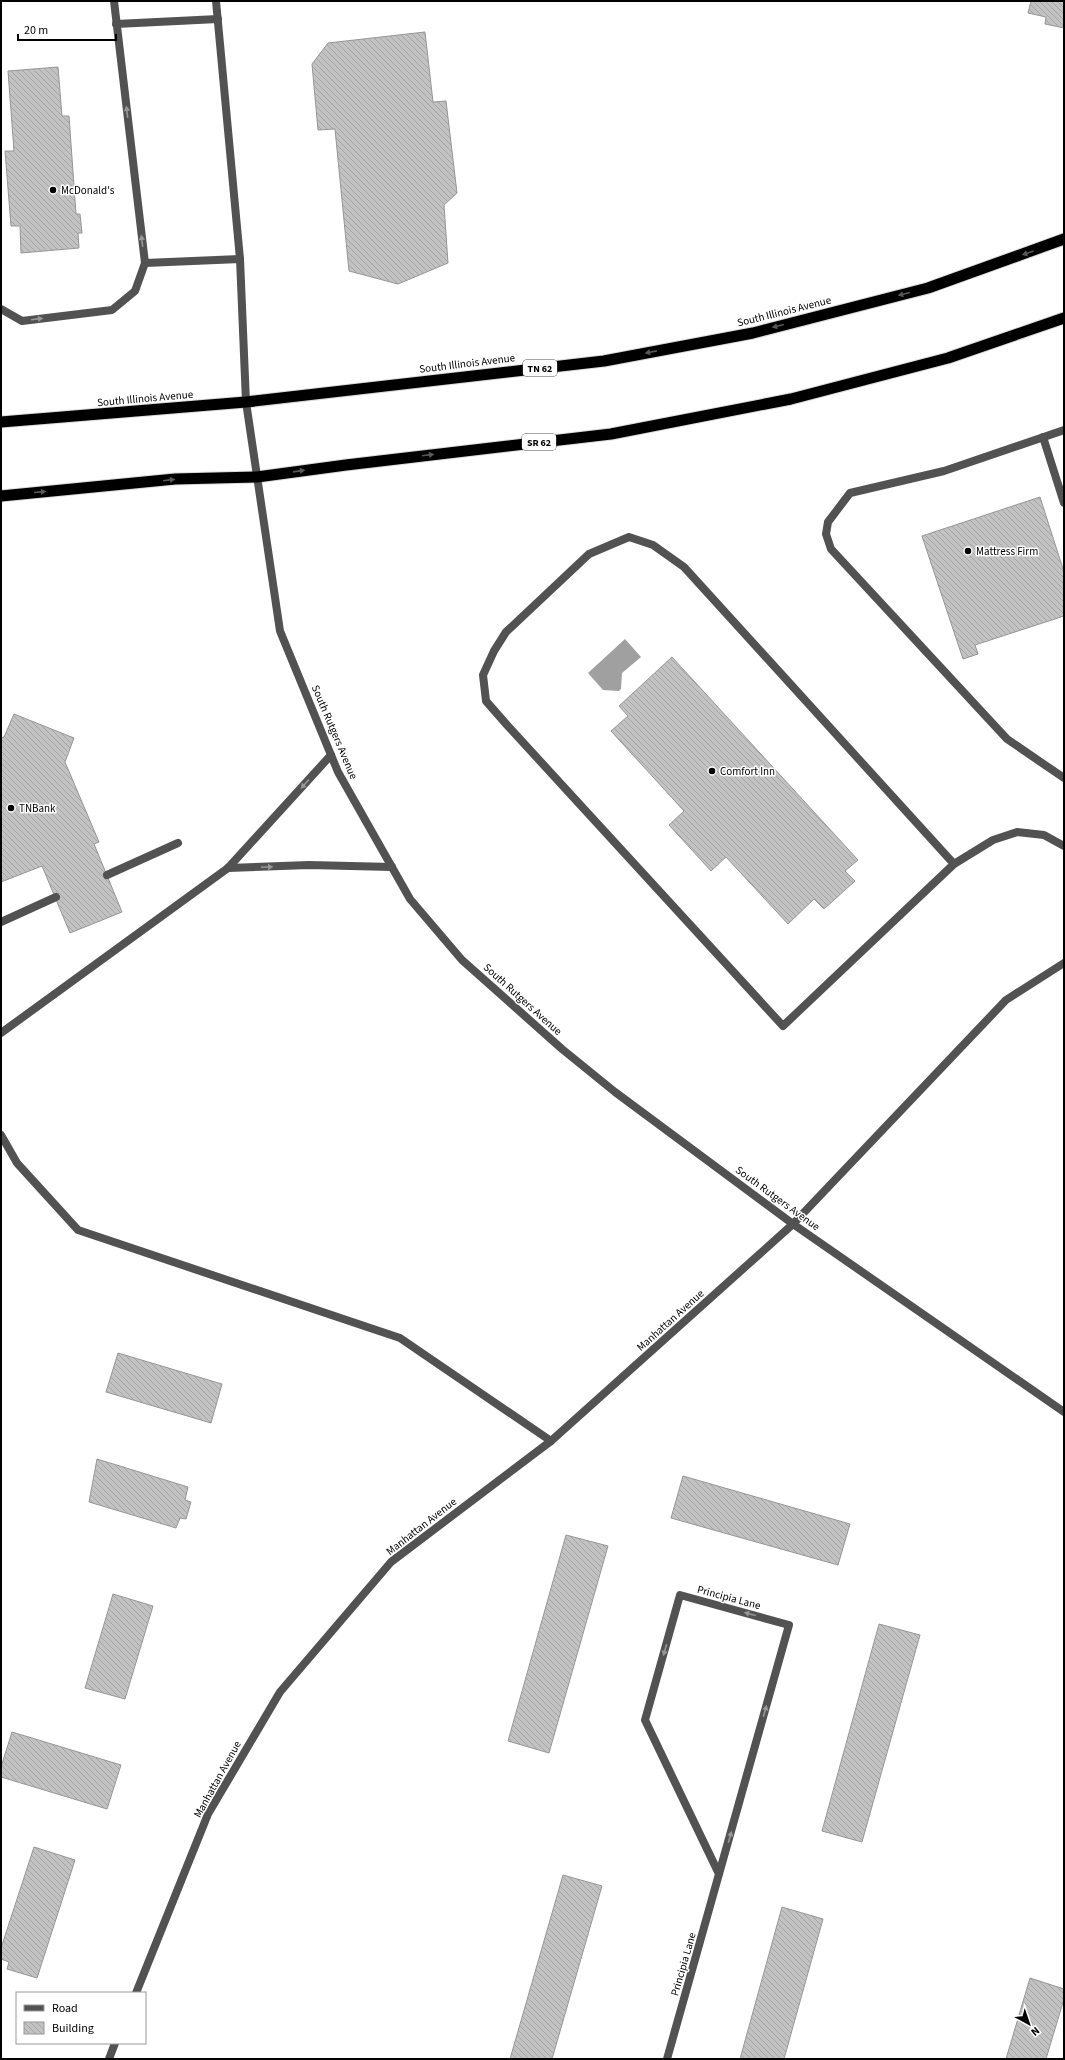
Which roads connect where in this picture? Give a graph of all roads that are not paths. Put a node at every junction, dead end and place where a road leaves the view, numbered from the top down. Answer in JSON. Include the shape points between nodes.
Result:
{"nodes":[{"id":1,"x":114,"y":1,"type":"edge"},
{"id":2,"x":216,"y":1,"type":"edge"},
{"id":3,"x":218,"y":19,"type":"junction"},
{"id":4,"x":116,"y":24,"type":"junction"},
{"id":5,"x":1064,"y":239,"type":"edge"},
{"id":6,"x":240,"y":259,"type":"junction"},
{"id":7,"x":145,"y":264,"type":"junction"},
{"id":8,"x":1,"y":309,"type":"edge"},
{"id":9,"x":1064,"y":318,"type":"edge"},
{"id":10,"x":246,"y":402,"type":"junction"},
{"id":11,"x":1,"y":422,"type":"edge"},
{"id":12,"x":1064,"y":430,"type":"edge"},
{"id":13,"x":1043,"y":437,"type":"junction"},
{"id":14,"x":257,"y":477,"type":"junction"},
{"id":15,"x":1,"y":496,"type":"edge"},
{"id":16,"x":1064,"y":503,"type":"edge"},
{"id":17,"x":331,"y":755,"type":"junction"},
{"id":18,"x":1064,"y":778,"type":"edge"},
{"id":19,"x":178,"y":843,"type":"dead end"},
{"id":20,"x":1064,"y":846,"type":"edge"},
{"id":21,"x":954,"y":864,"type":"junction"},
{"id":22,"x":392,"y":867,"type":"junction"},
{"id":23,"x":228,"y":868,"type":"junction"},
{"id":24,"x":107,"y":875,"type":"dead end"},
{"id":25,"x":56,"y":897,"type":"dead end"},
{"id":26,"x":1,"y":922,"type":"edge"},
{"id":27,"x":1064,"y":963,"type":"edge"},
{"id":28,"x":1,"y":1033,"type":"edge"},
{"id":29,"x":1,"y":1135,"type":"edge"},
{"id":30,"x":793,"y":1224,"type":"junction"},
{"id":31,"x":1064,"y":1412,"type":"edge"},
{"id":32,"x":551,"y":1441,"type":"junction"},
{"id":33,"x":719,"y":1874,"type":"junction"},
{"id":34,"x":136,"y":1992,"type":"edge"},
{"id":35,"x":115,"y":2044,"type":"edge"},
{"id":36,"x":109,"y":2059,"type":"edge"},
{"id":37,"x":667,"y":2059,"type":"edge"}],
"edges":[{"from":1,"to":4,"type":"street"},
{"from":2,"to":3,"type":"street","name":"South Rutgers Avenue"},
{"from":3,"to":4,"type":"street"},
{"from":3,"to":6,"type":"street","name":"South Rutgers Avenue"},
{"from":7,"to":4,"type":"street","one_way":true},
{"from":5,"to":10,"type":"highway","name":"South Illinois Avenue","number":"TN 62","one_way":true,"via":[[928,288],[753,333],[604,360]]},
{"from":6,"to":7,"type":"street"},
{"from":6,"to":10,"type":"street","name":"South Rutgers Avenue"},
{"from":8,"to":7,"type":"street","one_way":true,"via":[[22,321],[112,310],[135,292]]},
{"from":14,"to":9,"type":"highway","number":"SR 62","one_way":true,"via":[[611,434],[791,399],[948,358]]},
{"from":10,"to":11,"type":"highway","name":"South Illinois Avenue","number":"TN 62"},
{"from":10,"to":14,"type":"street","name":"South Rutgers Avenue"},
{"from":12,"to":13,"type":"street"},
{"from":13,"to":16,"type":"street"},
{"from":13,"to":18,"type":"street","via":[[944,471],[850,493],[828,522],[826,534],[831,549],[1007,739]]},
{"from":15,"to":14,"type":"highway","number":"SR 62","one_way":true,"via":[[175,479]]},
{"from":14,"to":17,"type":"street","name":"South Rutgers Avenue","via":[[280,631]]},
{"from":17,"to":22,"type":"street","name":"South Rutgers Avenue"},
{"from":17,"to":23,"type":"street","one_way":true},
{"from":19,"to":24,"type":"street"},
{"from":20,"to":21,"type":"street","via":[[1044,835],[1017,832],[993,840]]},
{"from":21,"to":21,"type":"street","via":[[783,1026],[486,701],[483,676],[494,650],[506,632],[589,554],[629,537],[653,545],[684,567]]},
{"from":23,"to":22,"type":"street","one_way":true},
{"from":22,"to":30,"type":"street","name":"South Rutgers Avenue","via":[[410,898],[468,965],[562,1049],[615,1092]]},
{"from":23,"to":28,"type":"street"},
{"from":25,"to":26,"type":"street"},
{"from":27,"to":30,"type":"street","name":"Manhattan Avenue","via":[[1006,1000]]},
{"from":29,"to":32,"type":"street","via":[[17,1163],[78,1230],[400,1338]]},
{"from":30,"to":31,"type":"street","name":"South Rutgers Avenue"},
{"from":30,"to":32,"type":"street","name":"Manhattan Avenue"},
{"from":32,"to":34,"type":"street","name":"Manhattan Avenue","via":[[391,1562],[280,1692],[208,1814]]},
{"from":33,"to":33,"type":"street","name":"Principia Lane","one_way":true,"via":[[789,1625],[680,1595],[645,1720]]},
{"from":33,"to":37,"type":"street","name":"Principia Lane"},
{"from":35,"to":36,"type":"street"}]}
